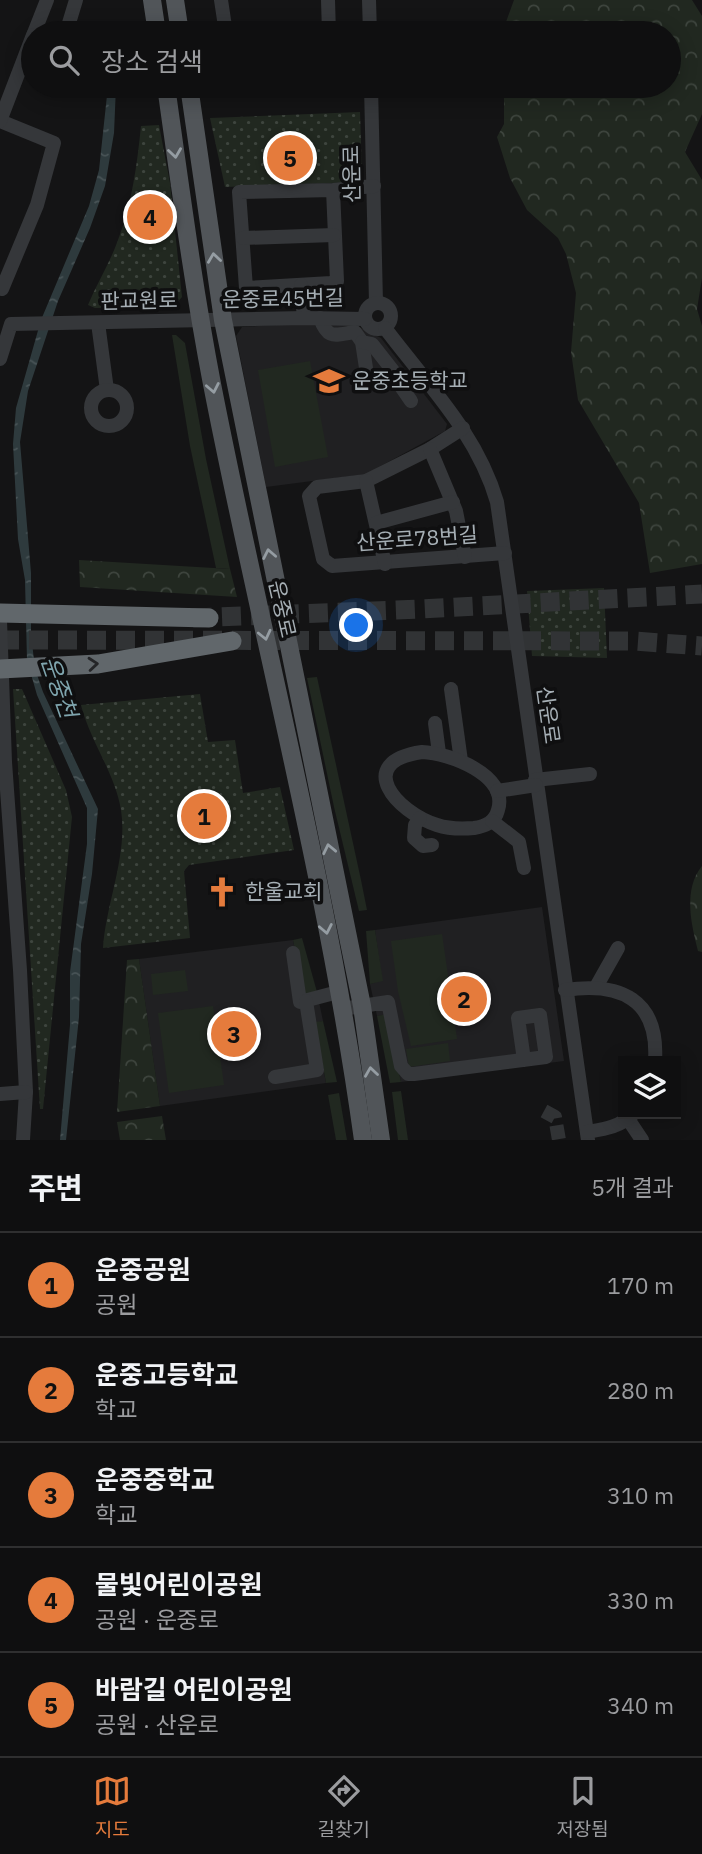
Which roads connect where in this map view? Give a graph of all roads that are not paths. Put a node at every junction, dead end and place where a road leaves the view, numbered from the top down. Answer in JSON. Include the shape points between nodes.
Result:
{"nodes":[{"id":1,"x":47,"y":0,"type":"edge"},
{"id":2,"x":76,"y":0,"type":"edge"},
{"id":3,"x":152,"y":0,"type":"edge"},
{"id":4,"x":175,"y":0,"type":"edge"},
{"id":5,"x":221,"y":0,"type":"edge"},
{"id":6,"x":328,"y":0,"type":"edge"},
{"id":7,"x":369,"y":0,"type":"edge"},
{"id":8,"x":39,"y":21,"type":"edge"},
{"id":9,"x":70,"y":21,"type":"edge"},
{"id":10,"x":156,"y":21,"type":"edge"},
{"id":11,"x":178,"y":21,"type":"edge"},
{"id":12,"x":224,"y":21,"type":"edge"},
{"id":13,"x":329,"y":21,"type":"edge"},
{"id":14,"x":370,"y":21,"type":"edge"},
{"id":15,"x":21,"y":78,"type":"edge"},
{"id":16,"x":168,"y":98,"type":"edge"},
{"id":17,"x":191,"y":98,"type":"edge"},
{"id":18,"x":371,"y":98,"type":"edge"},
{"id":19,"x":0,"y":121,"type":"edge"},
{"id":20,"x":374,"y":186,"type":"junction"},
{"id":21,"x":333,"y":190,"type":"junction"},
{"id":22,"x":334,"y":235,"type":"junction"},
{"id":23,"x":243,"y":239,"type":"junction"},
{"id":24,"x":301,"y":285,"type":"junction"},
{"id":25,"x":0,"y":288,"type":"edge"},
{"id":26,"x":376,"y":303,"type":"junction"},
{"id":27,"x":304,"y":318,"type":"junction"},
{"id":28,"x":320,"y":318,"type":"junction"},
{"id":29,"x":365,"y":318,"type":"junction"},
{"id":30,"x":223,"y":320,"type":"junction"},
{"id":31,"x":202,"y":321,"type":"junction"},
{"id":32,"x":5,"y":322,"type":"edge"},
{"id":33,"x":99,"y":323,"type":"junction"},
{"id":34,"x":385,"y":328,"type":"junction"},
{"id":35,"x":362,"y":342,"type":"junction"},
{"id":36,"x":0,"y":359,"type":"edge"},
{"id":37,"x":366,"y":368,"type":"dead end"},
{"id":38,"x":107,"y":390,"type":"dead end"},
{"id":39,"x":411,"y":401,"type":"dead end"},
{"id":40,"x":463,"y":428,"type":"junction"},
{"id":41,"x":430,"y":449,"type":"junction"},
{"id":42,"x":366,"y":481,"type":"junction"},
{"id":43,"x":453,"y":502,"type":"junction"},
{"id":44,"x":376,"y":523,"type":"junction"},
{"id":45,"x":505,"y":553,"type":"junction"},
{"id":46,"x":465,"y":557,"type":"junction"},
{"id":47,"x":385,"y":564,"type":"junction"},
{"id":48,"x":0,"y":613,"type":"edge"},
{"id":49,"x":209,"y":618,"type":"tunnel mouth"},
{"id":50,"x":0,"y":620,"type":"edge"},
{"id":51,"x":232,"y":641,"type":"dead end"},
{"id":52,"x":0,"y":669,"type":"edge"},
{"id":53,"x":451,"y":689,"type":"dead end"},
{"id":54,"x":435,"y":723,"type":"dead end"},
{"id":55,"x":439,"y":753,"type":"junction"},
{"id":56,"x":461,"y":761,"type":"junction"},
{"id":57,"x":3,"y":763,"type":"edge"},
{"id":58,"x":590,"y":774,"type":"dead end"},
{"id":59,"x":536,"y":783,"type":"junction"},
{"id":60,"x":497,"y":790,"type":"junction"},
{"id":61,"x":420,"y":818,"type":"junction"},
{"id":62,"x":492,"y":821,"type":"junction"},
{"id":63,"x":432,"y":845,"type":"dead end"},
{"id":64,"x":524,"y":868,"type":"dead end"},
{"id":65,"x":0,"y":890,"type":"edge"},
{"id":66,"x":15,"y":896,"type":"junction"},
{"id":67,"x":618,"y":948,"type":"dead end"},
{"id":68,"x":293,"y":953,"type":"dead end"},
{"id":69,"x":596,"y":987,"type":"junction"},
{"id":70,"x":565,"y":990,"type":"junction"},
{"id":71,"x":306,"y":1001,"type":"junction"},
{"id":72,"x":340,"y":1001,"type":"junction"},
{"id":73,"x":362,"y":1006,"type":"junction"},
{"id":74,"x":655,"y":1056,"type":"edge"},
{"id":75,"x":524,"y":1060,"type":"dead end"},
{"id":76,"x":275,"y":1077,"type":"dead end"},
{"id":77,"x":26,"y":1093,"type":"junction"},
{"id":78,"x":0,"y":1094,"type":"edge"},
{"id":79,"x":625,"y":1119,"type":"edge"},
{"id":80,"x":632,"y":1119,"type":"edge"},
{"id":81,"x":587,"y":1136,"type":"edge"},
{"id":82,"x":23,"y":1140,"type":"edge"},
{"id":83,"x":363,"y":1140,"type":"edge"},
{"id":84,"x":381,"y":1140,"type":"edge"},
{"id":85,"x":642,"y":1140,"type":"edge"}],
"edges":[{"from":1,"to":8,"type":"street"},
{"from":2,"to":9,"type":"street"},
{"from":3,"to":10,"type":"main road"},
{"from":4,"to":11,"type":"main road"},
{"from":5,"to":12,"type":"street"},
{"from":6,"to":13,"type":"street"},
{"from":7,"to":14,"type":"street"},
{"from":15,"to":19,"type":"street"},
{"from":16,"to":31,"type":"main road","name":"운중로","one_way":true},
{"from":30,"to":17,"type":"main road","name":"운중로","one_way":true},
{"from":18,"to":20,"type":"street","name":"산운로"},
{"from":19,"to":25,"type":"street","via":[[54,143],[37,205]]},
{"from":20,"to":21,"type":"street"},
{"from":20,"to":26,"type":"street","name":"산운로"},
{"from":21,"to":22,"type":"street"},
{"from":21,"to":23,"type":"street","via":[[239,192]]},
{"from":22,"to":23,"type":"street"},
{"from":22,"to":24,"type":"street","via":[[337,281]]},
{"from":23,"to":24,"type":"street","via":[[246,288]]},
{"from":24,"to":27,"type":"street"},
{"from":26,"to":29,"type":"street"},
{"from":26,"to":34,"type":"street","via":[[390,310]]},
{"from":27,"to":28,"type":"street","name":"운중로45번길"},
{"from":27,"to":30,"type":"street","name":"운중로45번길"},
{"from":28,"to":29,"type":"street","name":"운중로45번길"},
{"from":28,"to":35,"type":"street","via":[[330,335],[355,332]]},
{"from":29,"to":34,"type":"street","via":[[373,328]]},
{"from":30,"to":31,"type":"street","name":"운중로45번길"},
{"from":73,"to":30,"type":"main road","name":"운중로","one_way":true},
{"from":31,"to":33,"type":"street","name":"판교원로"},
{"from":31,"to":72,"type":"main road","name":"운중로","one_way":true},
{"from":32,"to":33,"type":"street","name":"판교원로"},
{"from":32,"to":36,"type":"street"},
{"from":33,"to":38,"type":"street"},
{"from":34,"to":40,"type":"street","name":"산운로"},
{"from":35,"to":37,"type":"street"},
{"from":35,"to":39,"type":"street","via":[[372,344]]},
{"from":40,"to":41,"type":"street"},
{"from":40,"to":45,"type":"street","name":"산운로","via":[[493,489]]},
{"from":41,"to":42,"type":"street"},
{"from":41,"to":43,"type":"street"},
{"from":42,"to":44,"type":"street"},
{"from":42,"to":47,"type":"street","name":"산운로78번길","via":[[317,487],[309,496],[323,559],[332,566]]},
{"from":43,"to":44,"type":"street"},
{"from":43,"to":46,"type":"street"},
{"from":44,"to":47,"type":"street"},
{"from":45,"to":46,"type":"street","name":"산운로78번길"},
{"from":45,"to":59,"type":"street","name":"산운로"},
{"from":46,"to":47,"type":"street","name":"산운로78번길"},
{"from":48,"to":49,"type":"highway"},
{"from":50,"to":57,"type":"street"},
{"from":52,"to":51,"type":"highway","one_way":true,"via":[[97,664]]},
{"from":53,"to":56,"type":"street"},
{"from":54,"to":55,"type":"street"},
{"from":55,"to":56,"type":"street"},
{"from":55,"to":61,"type":"street","via":[[407,754],[386,771],[390,794]]},
{"from":56,"to":60,"type":"street"},
{"from":57,"to":66,"type":"street"},
{"from":58,"to":59,"type":"street"},
{"from":59,"to":60,"type":"street"},
{"from":59,"to":70,"type":"street","name":"산운로"},
{"from":60,"to":62,"type":"street","via":[[500,802]]},
{"from":61,"to":62,"type":"street","via":[[456,829]]},
{"from":61,"to":63,"type":"street","via":[[414,838],[423,846]]},
{"from":62,"to":64,"type":"street","via":[[519,842]]},
{"from":65,"to":66,"type":"street"},
{"from":66,"to":77,"type":"street"},
{"from":67,"to":69,"type":"street"},
{"from":68,"to":71,"type":"street","via":[[300,1002]]},
{"from":69,"to":70,"type":"street"},
{"from":69,"to":74,"type":"street","via":[[622,993],[637,1004],[651,1027]]},
{"from":70,"to":81,"type":"street","name":"산운로"},
{"from":71,"to":72,"type":"street"},
{"from":71,"to":76,"type":"street","via":[[317,1070]]},
{"from":72,"to":73,"type":"street"},
{"from":72,"to":83,"type":"main road","name":"운중로"},
{"from":73,"to":75,"type":"street","via":[[388,1002],[401,1066],[408,1074]]},
{"from":84,"to":73,"type":"main road","name":"운중로","one_way":true},
{"from":77,"to":78,"type":"street"},
{"from":77,"to":82,"type":"street"},
{"from":79,"to":81,"type":"street"},
{"from":80,"to":85,"type":"street"}]}
